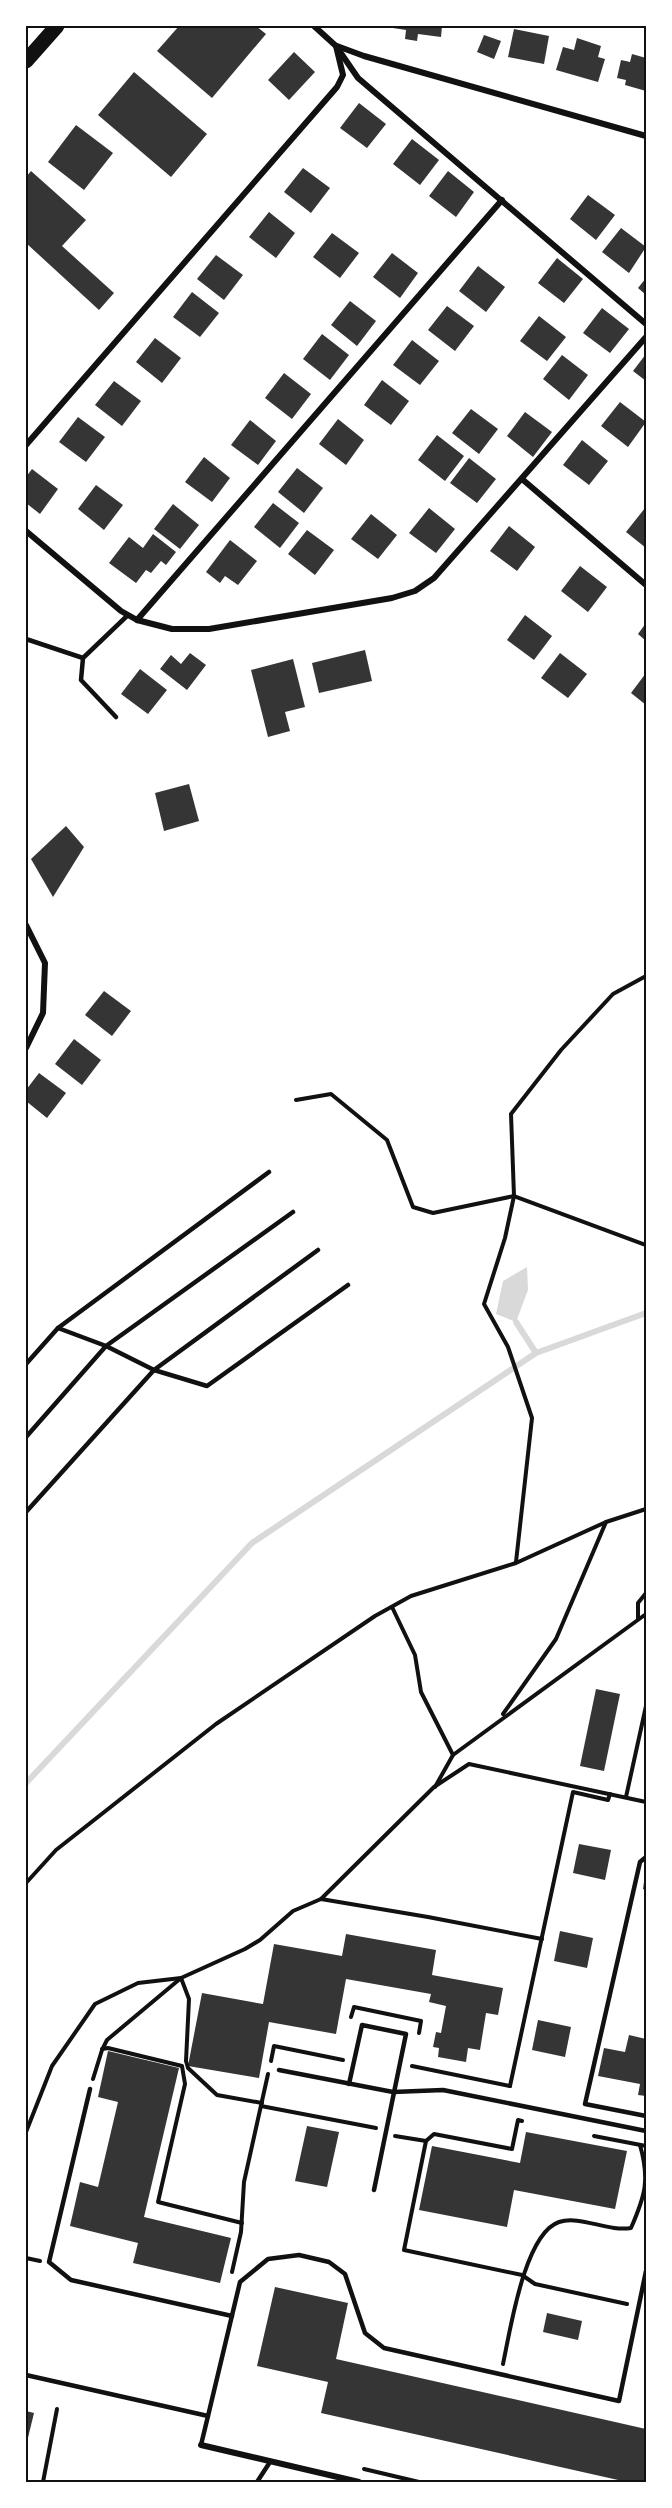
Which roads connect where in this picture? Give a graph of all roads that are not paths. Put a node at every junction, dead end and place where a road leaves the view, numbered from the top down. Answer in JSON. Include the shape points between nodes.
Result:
{"nodes":[{"id":1,"x":57,"y":26,"type":"edge"},
{"id":2,"x":314,"y":26,"type":"edge"},
{"id":3,"x":336,"y":46,"type":"junction"},
{"id":4,"x":26,"y":61,"type":"edge"},
{"id":5,"x":646,"y":136,"type":"edge"},
{"id":6,"x":502,"y":200,"type":"junction"},
{"id":7,"x":646,"y":324,"type":"edge"},
{"id":8,"x":646,"y":337,"type":"edge"},
{"id":9,"x":26,"y":445,"type":"edge"},
{"id":10,"x":522,"y":479,"type":"junction"},
{"id":11,"x":26,"y":531,"type":"edge"},
{"id":12,"x":646,"y":585,"type":"edge"},
{"id":13,"x":128,"y":615,"type":"junction"},
{"id":14,"x":137,"y":620,"type":"junction"},
{"id":15,"x":26,"y":639,"type":"edge"},
{"id":16,"x":83,"y":658,"type":"junction"},
{"id":17,"x":116,"y":717,"type":"dead end"},
{"id":18,"x":26,"y":925,"type":"edge"},
{"id":19,"x":26,"y":1048,"type":"edge"},
{"id":20,"x":269,"y":1173,"type":"dead end"},
{"id":21,"x":292,"y":1212,"type":"dead end"},
{"id":22,"x":318,"y":1250,"type":"dead end"},
{"id":23,"x":348,"y":1285,"type":"dead end"},
{"id":24,"x":58,"y":1328,"type":"junction"},
{"id":25,"x":106,"y":1346,"type":"junction"},
{"id":26,"x":26,"y":1364,"type":"edge"},
{"id":27,"x":154,"y":1370,"type":"junction"},
{"id":28,"x":26,"y":1437,"type":"edge"},
{"id":29,"x":26,"y":1512,"type":"edge"},
{"id":30,"x":646,"y":1857,"type":"edge"},
{"id":31,"x":279,"y":2070,"type":"dead end"},
{"id":32,"x":349,"y":2084,"type":"junction"},
{"id":33,"x":90,"y":2089,"type":"road end"},
{"id":34,"x":393,"y":2092,"type":"junction"},
{"id":35,"x":646,"y":2116,"type":"edge"},
{"id":36,"x":646,"y":2131,"type":"edge"},
{"id":37,"x":374,"y":2190,"type":"dead end"},
{"id":38,"x":646,"y":2271,"type":"edge"},
{"id":39,"x":232,"y":2316,"type":"junction"},
{"id":40,"x":26,"y":2375,"type":"edge"},
{"id":41,"x":208,"y":2416,"type":"junction"},
{"id":42,"x":201,"y":2445,"type":"joint"},
{"id":43,"x":270,"y":2462,"type":"junction"},
{"id":44,"x":257,"y":2482,"type":"edge"},
{"id":45,"x":359,"y":2482,"type":"edge"}],
"edges":[{"from":1,"to":4,"type":"main road"},
{"from":2,"to":3,"type":"street"},
{"from":3,"to":5,"type":"street"},
{"from":3,"to":6,"type":"street","via":[[358,78]]},
{"from":3,"to":9,"type":"street","via":[[343,75],[337,87]]},
{"from":6,"to":7,"type":"street"},
{"from":6,"to":14,"type":"street"},
{"from":8,"to":10,"type":"street"},
{"from":10,"to":12,"type":"street"},
{"from":10,"to":14,"type":"street","via":[[434,578],[415,591],[209,629],[172,629]]},
{"from":11,"to":13,"type":"street"},
{"from":13,"to":14,"type":"street"},
{"from":13,"to":16,"type":"lane"},
{"from":15,"to":16,"type":"lane"},
{"from":16,"to":17,"type":"lane","via":[[81,680]]},
{"from":18,"to":19,"type":"street","via":[[45,963],[43,1013]]},
{"from":20,"to":24,"type":"lane"},
{"from":21,"to":25,"type":"lane"},
{"from":22,"to":27,"type":"lane"},
{"from":23,"to":27,"type":"lane","via":[[207,1386]]},
{"from":24,"to":25,"type":"lane"},
{"from":24,"to":26,"type":"lane"},
{"from":25,"to":27,"type":"lane"},
{"from":25,"to":28,"type":"lane"},
{"from":27,"to":29,"type":"lane"},
{"from":30,"to":35,"type":"lane","via":[[640,1862],[585,2104]]},
{"from":31,"to":32,"type":"lane"},
{"from":32,"to":34,"type":"lane"},
{"from":32,"to":34,"type":"lane","via":[[362,2025],[406,2034]]},
{"from":33,"to":39,"type":"lane","via":[[49,2262],[71,2280]]},
{"from":34,"to":36,"type":"lane","via":[[443,2090]]},
{"from":34,"to":37,"type":"lane"},
{"from":38,"to":39,"type":"lane","via":[[619,2401],[384,2348],[365,2333],[345,2274],[329,2262],[299,2255],[268,2259],[240,2282]]},
{"from":39,"to":41,"type":"lane"},
{"from":40,"to":41,"type":"lane"},
{"from":41,"to":42,"type":"lane"},
{"from":42,"to":43,"type":"street"},
{"from":43,"to":44,"type":"lane"},
{"from":43,"to":45,"type":"street"}]}
